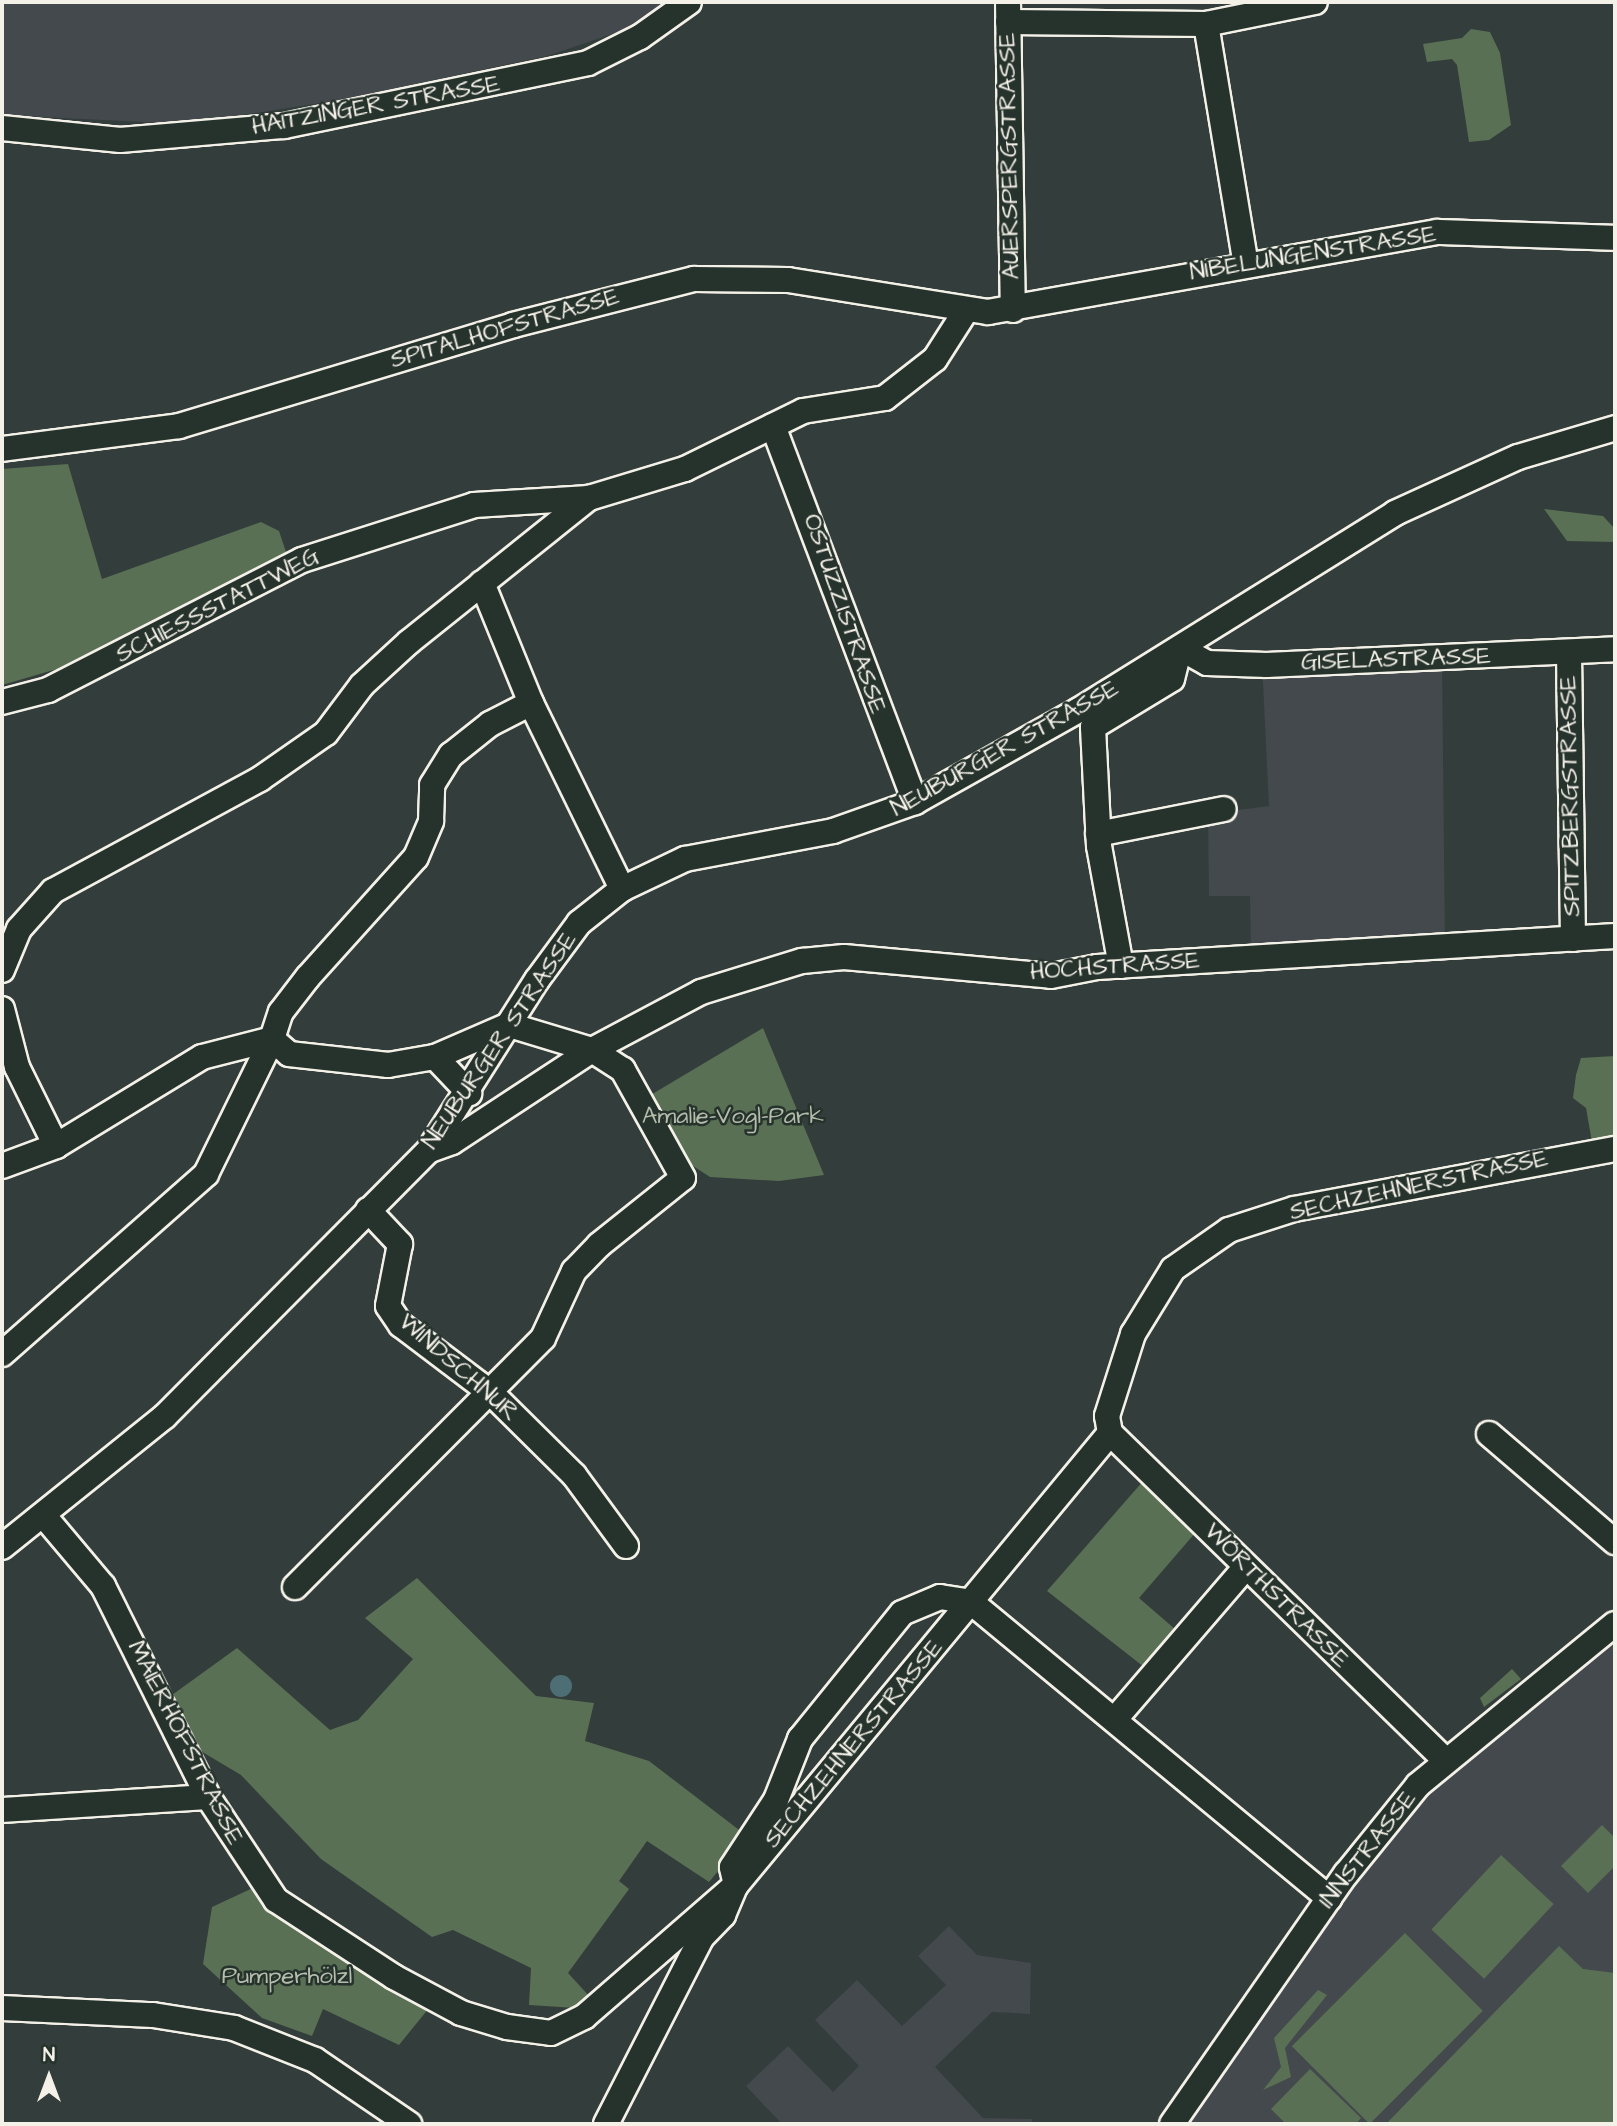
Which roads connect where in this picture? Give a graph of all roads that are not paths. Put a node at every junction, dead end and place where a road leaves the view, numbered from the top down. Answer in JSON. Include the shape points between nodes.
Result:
{"nodes":[{"id":1,"x":690,"y":2,"type":"edge"},
{"id":2,"x":1315,"y":2,"type":"edge"},
{"id":3,"x":1008,"y":12,"type":"edge"},
{"id":4,"x":1206,"y":24,"type":"junction"},
{"id":5,"x":2,"y":128,"type":"edge"},
{"id":6,"x":1615,"y":238,"type":"edge"},
{"id":7,"x":1246,"y":265,"type":"junction"},
{"id":8,"x":1013,"y":310,"type":"junction"},
{"id":9,"x":965,"y":312,"type":"junction"},
{"id":10,"x":774,"y":426,"type":"junction"},
{"id":11,"x":1615,"y":428,"type":"edge"},
{"id":12,"x":2,"y":449,"type":"edge"},
{"id":13,"x":589,"y":498,"type":"junction"},
{"id":14,"x":482,"y":583,"type":"junction"},
{"id":15,"x":1180,"y":648,"type":"junction"},
{"id":16,"x":1615,"y":649,"type":"edge"},
{"id":17,"x":1569,"y":653,"type":"junction"},
{"id":18,"x":2,"y":702,"type":"edge"},
{"id":19,"x":531,"y":704,"type":"junction"},
{"id":20,"x":915,"y":802,"type":"junction"},
{"id":21,"x":1224,"y":809,"type":"dead end"},
{"id":22,"x":1098,"y":834,"type":"junction"},
{"id":23,"x":622,"y":889,"type":"junction"},
{"id":24,"x":1615,"y":936,"type":"edge"},
{"id":25,"x":1573,"y":939,"type":"junction"},
{"id":26,"x":1121,"y":966,"type":"junction"},
{"id":27,"x":2,"y":970,"type":"edge"},
{"id":28,"x":2,"y":1009,"type":"edge"},
{"id":29,"x":509,"y":1025,"type":"junction"},
{"id":30,"x":272,"y":1039,"type":"junction"},
{"id":31,"x":592,"y":1050,"type":"junction"},
{"id":32,"x":435,"y":1057,"type":"junction"},
{"id":33,"x":470,"y":1093,"type":"junction"},
{"id":34,"x":56,"y":1146,"type":"junction"},
{"id":35,"x":1615,"y":1149,"type":"edge"},
{"id":36,"x":429,"y":1150,"type":"junction"},
{"id":37,"x":2,"y":1166,"type":"edge"},
{"id":38,"x":368,"y":1210,"type":"junction"},
{"id":39,"x":2,"y":1354,"type":"edge"},
{"id":40,"x":491,"y":1393,"type":"junction"},
{"id":41,"x":1110,"y":1433,"type":"junction"},
{"id":42,"x":1489,"y":1434,"type":"dead end"},
{"id":43,"x":44,"y":1516,"type":"junction"},
{"id":44,"x":1615,"y":1542,"type":"edge"},
{"id":45,"x":626,"y":1546,"type":"dead end"},
{"id":46,"x":2,"y":1547,"type":"edge"},
{"id":47,"x":1245,"y":1568,"type":"junction"},
{"id":48,"x":295,"y":1587,"type":"dead end"},
{"id":49,"x":971,"y":1602,"type":"junction"},
{"id":50,"x":1615,"y":1624,"type":"edge"},
{"id":51,"x":1116,"y":1718,"type":"junction"},
{"id":52,"x":1444,"y":1759,"type":"junction"},
{"id":53,"x":208,"y":1797,"type":"junction"},
{"id":54,"x":2,"y":1810,"type":"edge"},
{"id":55,"x":736,"y":1885,"type":"junction"},
{"id":56,"x":1329,"y":1898,"type":"junction"},
{"id":57,"x":2,"y":2008,"type":"edge"},
{"id":58,"x":409,"y":2124,"type":"edge"},
{"id":59,"x":606,"y":2124,"type":"edge"},
{"id":60,"x":1172,"y":2124,"type":"edge"}],
"edges":[{"from":1,"to":5,"type":"street","name":"HAITZINGER STRASSE","via":[[640,37],[588,62],[284,126],[120,140]]},
{"from":2,"to":4,"type":"street"},
{"from":3,"to":4,"type":"street"},
{"from":3,"to":8,"type":"street","name":"AUERSPERGSTRASSE"},
{"from":4,"to":7,"type":"street"},
{"from":6,"to":7,"type":"street","name":"NIBELUNGENSTRASSE","via":[[1437,232]]},
{"from":7,"to":8,"type":"street","name":"NIBELUNGENSTRASSE"},
{"from":8,"to":9,"type":"street","name":"SPITALHOFSTRASSE"},
{"from":9,"to":10,"type":"street","name":"SCHIESSSTATTWEG","via":[[935,359],[906,386],[885,398],[803,411]]},
{"from":9,"to":12,"type":"street","name":"SPITALHOFSTRASSE","via":[[788,280],[694,279],[513,325],[179,426]]},
{"from":10,"to":13,"type":"street","name":"SCHIESSSTATTWEG","via":[[685,469]]},
{"from":10,"to":20,"type":"street","name":"OSTUZZISTRASSE"},
{"from":11,"to":15,"type":"street","name":"NEUBURGER STRASSE","via":[[1518,457],[1441,489]]},
{"from":13,"to":14,"type":"street"},
{"from":13,"to":18,"type":"street","name":"SCHIESSSTATTWEG","via":[[474,505],[302,560],[48,691]]},
{"from":14,"to":19,"type":"street"},
{"from":14,"to":27,"type":"street","via":[[362,685],[326,733],[260,779],[53,891],[19,929]]},
{"from":15,"to":17,"type":"street","name":"GISELASTRASSE","via":[[1207,663],[1267,665]]},
{"from":15,"to":20,"type":"street","name":"NEUBURGER STRASSE"},
{"from":15,"to":22,"type":"street","via":[[1172,679],[1093,727]]},
{"from":16,"to":17,"type":"street","name":"GISELASTRASSE"},
{"from":17,"to":25,"type":"street","name":"SPITZBERGSTRASSE"},
{"from":19,"to":23,"type":"street"},
{"from":19,"to":30,"type":"street","via":[[490,724],[452,755],[432,785],[431,821],[416,857],[308,977],[281,1012]]},
{"from":20,"to":23,"type":"street","name":"NEUBURGER STRASSE","via":[[833,831],[685,859]]},
{"from":21,"to":22,"type":"street"},
{"from":22,"to":26,"type":"street"},
{"from":23,"to":29,"type":"street","name":"NEUBURGER STRASSE","via":[[579,923]]},
{"from":24,"to":25,"type":"street","name":"HOCHSTRASSE"},
{"from":25,"to":26,"type":"street","name":"HOCHSTRASSE"},
{"from":26,"to":31,"type":"street","name":"HOCHSTRASSE","via":[[1051,976],[844,957],[802,961],[701,992]]},
{"from":28,"to":34,"type":"street","via":[[16,1067]]},
{"from":29,"to":31,"type":"street","via":[[552,1043]]},
{"from":29,"to":32,"type":"street"},
{"from":29,"to":33,"type":"street","name":"NEUBURGER STRASSE"},
{"from":30,"to":32,"type":"street","via":[[289,1054],[325,1060],[388,1065]]},
{"from":30,"to":34,"type":"street","via":[[202,1057]]},
{"from":30,"to":39,"type":"street","via":[[206,1174]]},
{"from":31,"to":36,"type":"street","name":"HOCHSTRASSE","via":[[452,1142]]},
{"from":31,"to":40,"type":"street","via":[[623,1070],[683,1178],[574,1271],[556,1319]]},
{"from":32,"to":33,"type":"street"},
{"from":33,"to":36,"type":"street","name":"NEUBURGER STRASSE"},
{"from":34,"to":37,"type":"street"},
{"from":35,"to":41,"type":"street","name":"SECHZEHNERSTRASSE","via":[[1371,1191],[1229,1230],[1173,1269],[1133,1334],[1107,1416]]},
{"from":36,"to":38,"type":"street","name":"NEUBURGER STRASSE"},
{"from":38,"to":40,"type":"street","name":"WINDSCHNUR","via":[[400,1244],[388,1306],[401,1325]]},
{"from":38,"to":43,"type":"street","name":"NEUBURGER STRASSE","via":[[165,1416]]},
{"from":40,"to":45,"type":"street","name":"WINDSCHNUR","via":[[574,1475]]},
{"from":40,"to":48,"type":"street"},
{"from":41,"to":47,"type":"street","name":"WÖRTHSTRASSE"},
{"from":41,"to":49,"type":"street","name":"SECHZEHNERSTRASSE"},
{"from":42,"to":44,"type":"street"},
{"from":43,"to":46,"type":"street","name":"NEUBURGER STRASSE"},
{"from":43,"to":53,"type":"street","name":"MAIERHOFSTRASSE","via":[[103,1586]]},
{"from":47,"to":51,"type":"street"},
{"from":47,"to":52,"type":"street","name":"WÖRTHSTRASSE"},
{"from":49,"to":51,"type":"street"},
{"from":49,"to":55,"type":"street","name":"SECHZEHNERSTRASSE"},
{"from":49,"to":55,"type":"street","name":"SECHZEHNERSTRASSE","via":[[940,1597],[902,1613],[852,1671],[800,1740],[775,1800],[732,1867]]},
{"from":50,"to":52,"type":"street","name":"INNSTRASSE"},
{"from":51,"to":56,"type":"street"},
{"from":52,"to":56,"type":"street","name":"INNSTRASSE"},
{"from":53,"to":54,"type":"street"},
{"from":53,"to":55,"type":"street","name":"MAIERHOFSTRASSE","via":[[258,1879],[307,1925],[461,2013],[528,2032],[551,2033],[584,2017]]},
{"from":55,"to":59,"type":"street","name":"SECHZEHNERSTRASSE","via":[[723,1915],[701,1938]]},
{"from":56,"to":60,"type":"street","name":"INNSTRASSE"},
{"from":57,"to":58,"type":"street","via":[[153,2015],[234,2028],[315,2060]]}]}
